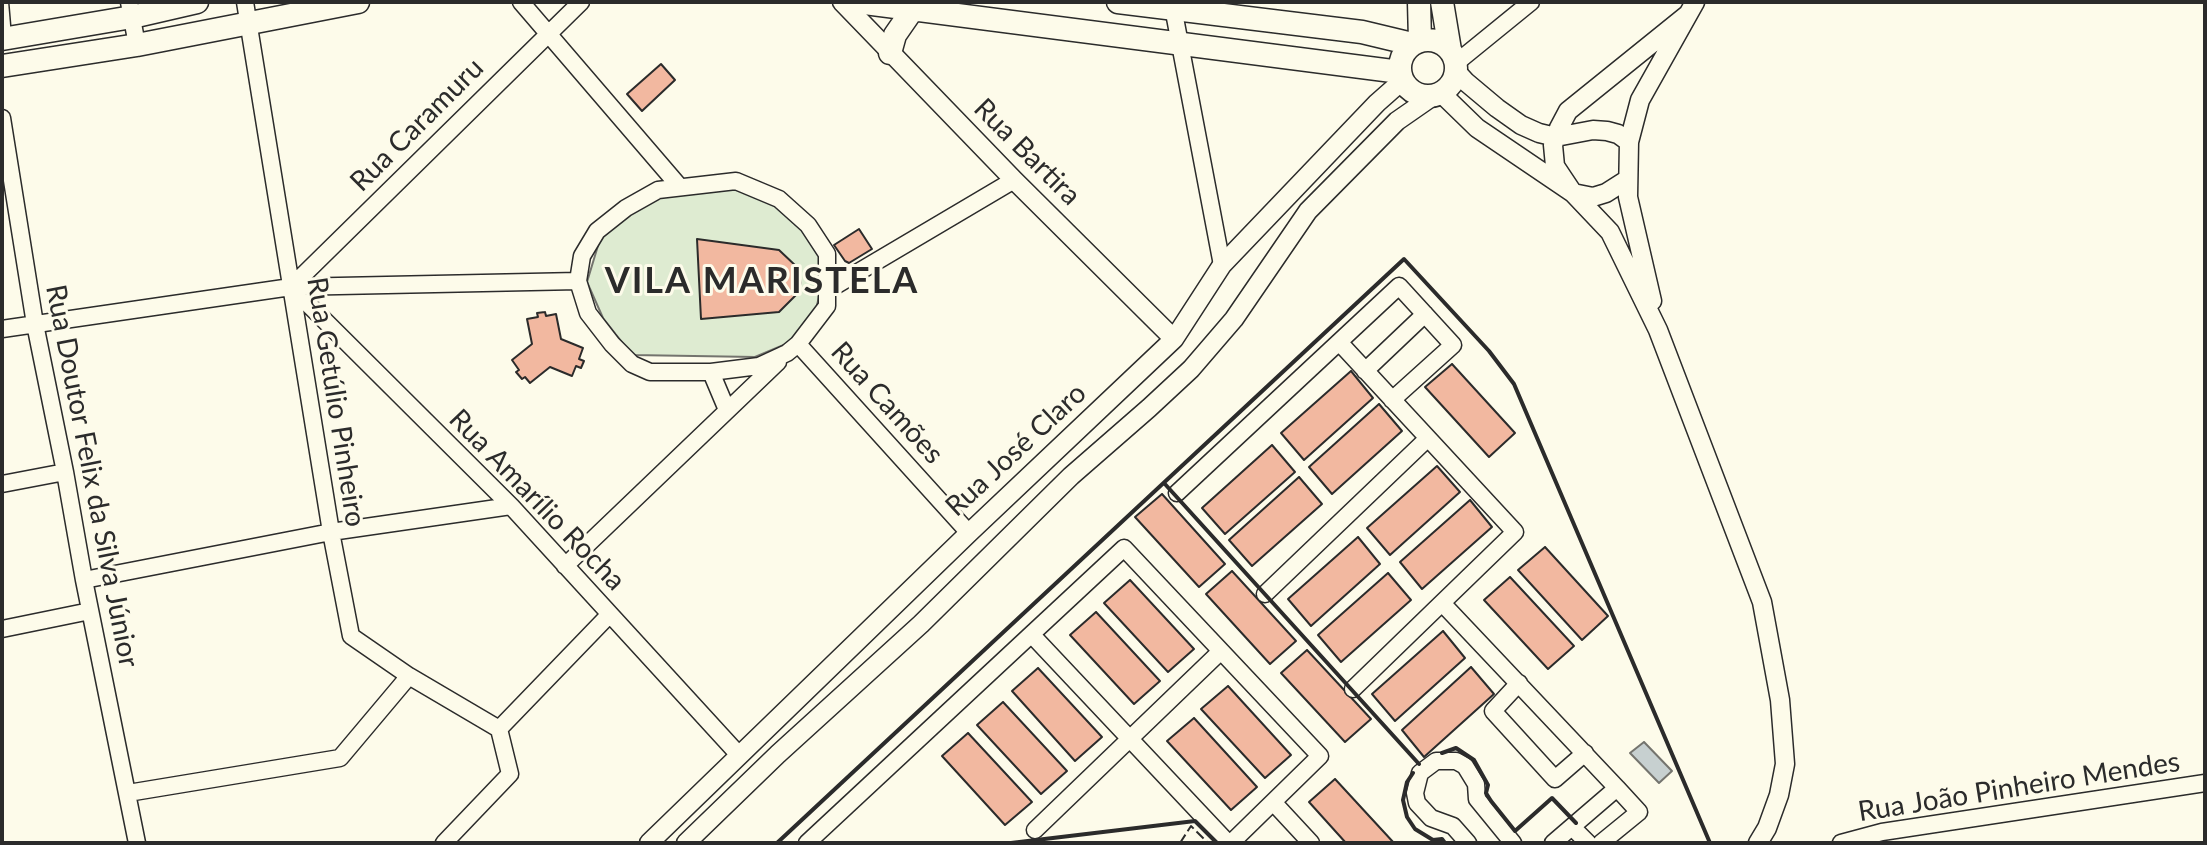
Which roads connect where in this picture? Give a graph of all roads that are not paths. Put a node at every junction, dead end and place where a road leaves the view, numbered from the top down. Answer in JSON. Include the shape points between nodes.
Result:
{"nodes":[{"id":1,"x":4,"y":2,"type":"edge"},
{"id":2,"x":197,"y":2,"type":"edge"},
{"id":3,"x":358,"y":2,"type":"edge"},
{"id":4,"x":521,"y":2,"type":"edge"},
{"id":5,"x":581,"y":2,"type":"edge"},
{"id":6,"x":842,"y":2,"type":"edge"},
{"id":7,"x":857,"y":2,"type":"edge"},
{"id":8,"x":1118,"y":2,"type":"edge"},
{"id":9,"x":1419,"y":2,"type":"edge"},
{"id":10,"x":1442,"y":2,"type":"edge"},
{"id":11,"x":1531,"y":2,"type":"edge"},
{"id":12,"x":1172,"y":5,"type":"edge"},
{"id":13,"x":1691,"y":8,"type":"edge"},
{"id":14,"x":913,"y":9,"type":"junction"},
{"id":15,"x":130,"y":10,"type":"edge"},
{"id":16,"x":247,"y":12,"type":"edge"},
{"id":17,"x":547,"y":33,"type":"junction"},
{"id":18,"x":5,"y":38,"type":"edge"},
{"id":19,"x":1179,"y":42,"type":"junction"},
{"id":20,"x":1416,"y":42,"type":"junction"},
{"id":21,"x":137,"y":45,"type":"junction"},
{"id":22,"x":890,"y":53,"type":"junction"},
{"id":23,"x":1454,"y":61,"type":"junction"},
{"id":24,"x":2,"y":66,"type":"edge"},
{"id":25,"x":1401,"y":76,"type":"junction"},
{"id":26,"x":1437,"y":94,"type":"junction"},
{"id":27,"x":2,"y":118,"type":"edge"},
{"id":28,"x":1556,"y":137,"type":"junction"},
{"id":29,"x":1629,"y":142,"type":"junction"},
{"id":30,"x":1628,"y":179,"type":"junction"},
{"id":31,"x":1014,"y":180,"type":"junction"},
{"id":32,"x":679,"y":186,"type":"junction"},
{"id":33,"x":1573,"y":193,"type":"junction"},
{"id":34,"x":1222,"y":265,"type":"junction"},
{"id":35,"x":578,"y":281,"type":"junction"},
{"id":36,"x":291,"y":287,"type":"junction"},
{"id":37,"x":828,"y":290,"type":"junction"},
{"id":38,"x":1425,"y":314,"type":"junction"},
{"id":39,"x":35,"y":324,"type":"junction"},
{"id":40,"x":2,"y":329,"type":"edge"},
{"id":41,"x":1658,"y":330,"type":"junction"},
{"id":42,"x":1174,"y":339,"type":"junction"},
{"id":43,"x":1339,"y":342,"type":"junction"},
{"id":44,"x":793,"y":349,"type":"junction"},
{"id":45,"x":1365,"y":371,"type":"junction"},
{"id":46,"x":711,"y":372,"type":"junction"},
{"id":47,"x":1392,"y":400,"type":"junction"},
{"id":48,"x":727,"y":410,"type":"junction"},
{"id":49,"x":1427,"y":439,"type":"junction"},
{"id":50,"x":65,"y":472,"type":"junction"},
{"id":51,"x":2,"y":484,"type":"edge"},
{"id":52,"x":1177,"y":493,"type":"dead end"},
{"id":53,"x":511,"y":506,"type":"junction"},
{"id":54,"x":331,"y":532,"type":"junction"},
{"id":55,"x":969,"y":533,"type":"junction"},
{"id":56,"x":565,"y":566,"type":"junction"},
{"id":57,"x":84,"y":580,"type":"junction"},
{"id":58,"x":1265,"y":594,"type":"dead end"},
{"id":59,"x":1443,"y":604,"type":"junction"},
{"id":60,"x":90,"y":611,"type":"junction"},
{"id":61,"x":610,"y":614,"type":"junction"},
{"id":62,"x":2,"y":629,"type":"edge"},
{"id":63,"x":1032,"y":635,"type":"junction"},
{"id":64,"x":1221,"y":651,"type":"junction"},
{"id":65,"x":409,"y":676,"type":"junction"},
{"id":66,"x":1519,"y":683,"type":"junction"},
{"id":67,"x":1353,"y":689,"type":"dead end"},
{"id":68,"x":499,"y":729,"type":"junction"},
{"id":69,"x":1130,"y":738,"type":"junction"},
{"id":70,"x":1585,"y":753,"type":"junction"},
{"id":71,"x":739,"y":755,"type":"junction"},
{"id":72,"x":2205,"y":783,"type":"edge"},
{"id":73,"x":1617,"y":788,"type":"junction"},
{"id":74,"x":128,"y":793,"type":"junction"},
{"id":75,"x":1273,"y":802,"type":"junction"},
{"id":76,"x":1572,"y":827,"type":"junction"},
{"id":77,"x":1035,"y":830,"type":"dead end"},
{"id":78,"x":137,"y":843,"type":"edge"},
{"id":79,"x":444,"y":843,"type":"edge"},
{"id":80,"x":649,"y":843,"type":"edge"},
{"id":81,"x":686,"y":843,"type":"edge"},
{"id":82,"x":807,"y":843,"type":"edge"},
{"id":83,"x":1230,"y":843,"type":"edge"},
{"id":84,"x":1311,"y":843,"type":"edge"},
{"id":85,"x":1468,"y":843,"type":"edge"},
{"id":86,"x":1513,"y":843,"type":"edge"},
{"id":87,"x":1553,"y":843,"type":"edge"},
{"id":88,"x":1588,"y":843,"type":"edge"},
{"id":89,"x":1601,"y":843,"type":"edge"},
{"id":90,"x":1758,"y":843,"type":"edge"},
{"id":91,"x":1841,"y":843,"type":"edge"}],
"edges":[{"from":1,"to":18,"type":"lane"},
{"from":2,"to":15,"type":"main road"},
{"from":3,"to":16,"type":"main road"},
{"from":4,"to":17,"type":"street"},
{"from":5,"to":17,"type":"street","name":"Rua Caramuru"},
{"from":6,"to":22,"type":"street","name":"Rua Bartira"},
{"from":7,"to":14,"type":"main road"},
{"from":8,"to":12,"type":"main road"},
{"from":9,"to":20,"type":"main road"},
{"from":10,"to":23,"type":"main road"},
{"from":11,"to":23,"type":"street"},
{"from":12,"to":19,"type":"street"},
{"from":12,"to":20,"type":"main road"},
{"from":13,"to":28,"type":"street","via":[[1568,111]]},
{"from":13,"to":29,"type":"street","via":[[1640,100]]},
{"from":14,"to":19,"type":"main road"},
{"from":14,"to":22,"type":"main road"},
{"from":15,"to":18,"type":"main road"},
{"from":15,"to":21,"type":"street"},
{"from":16,"to":21,"type":"main road"},
{"from":16,"to":36,"type":"street","name":"Rua Getúlio Pinheiro"},
{"from":17,"to":32,"type":"street"},
{"from":17,"to":36,"type":"street","name":"Rua Caramuru"},
{"from":19,"to":25,"type":"main road"},
{"from":19,"to":34,"type":"street"},
{"from":20,"to":23,"type":"main road","via":[[1436,41]]},
{"from":20,"to":25,"type":"main road","via":[[1402,56]]},
{"from":21,"to":24,"type":"main road"},
{"from":22,"to":31,"type":"street","name":"Rua Bartira"},
{"from":23,"to":26,"type":"main road","via":[[1454,80]]},
{"from":23,"to":28,"type":"street","via":[[1466,82],[1521,125]]},
{"from":25,"to":26,"type":"main road","via":[[1415,93]]},
{"from":25,"to":34,"type":"street","name":"Rua José Claro"},
{"from":26,"to":33,"type":"street"},
{"from":26,"to":81,"type":"street","name":"Rua José Claro","via":[[1397,121],[1308,211],[1234,319],[1191,369],[1071,476]]},
{"from":27,"to":39,"type":"street","name":"Rua Doutor Felix da Silva Júnior"},
{"from":28,"to":29,"type":"street","via":[[1593,130],[1618,134]]},
{"from":28,"to":33,"type":"street","via":[[1555,166]]},
{"from":29,"to":30,"type":"street"},
{"from":30,"to":33,"type":"street","via":[[1593,197]]},
{"from":30,"to":41,"type":"street"},
{"from":31,"to":37,"type":"street"},
{"from":31,"to":42,"type":"street","name":"Rua Bartira"},
{"from":32,"to":35,"type":"street","via":[[658,190],[597,231],[582,256]]},
{"from":32,"to":37,"type":"street","via":[[736,181],[779,199],[808,225],[827,254]]},
{"from":33,"to":41,"type":"street","via":[[1610,232]]},
{"from":34,"to":42,"type":"street","name":"Rua José Claro"},
{"from":35,"to":36,"type":"street"},
{"from":35,"to":46,"type":"street","via":[[588,313],[632,364],[650,372]]},
{"from":36,"to":39,"type":"street"},
{"from":36,"to":53,"type":"street","name":"Rua Amarílio Rocha"},
{"from":36,"to":54,"type":"street","name":"Rua Getúlio Pinheiro"},
{"from":37,"to":44,"type":"street","via":[[827,306]]},
{"from":38,"to":43,"type":"street","via":[[1399,286]]},
{"from":38,"to":45,"type":"street"},
{"from":38,"to":47,"type":"street","via":[[1453,345]]},
{"from":39,"to":40,"type":"street"},
{"from":39,"to":50,"type":"street","name":"Rua Doutor Felix da Silva Júnior"},
{"from":41,"to":90,"type":"street","via":[[1762,602],[1780,700],[1785,764],[1779,795]]},
{"from":42,"to":55,"type":"street","name":"Rua José Claro"},
{"from":43,"to":45,"type":"street"},
{"from":43,"to":52,"type":"street"},
{"from":44,"to":46,"type":"street","via":[[759,366]]},
{"from":44,"to":48,"type":"street"},
{"from":44,"to":55,"type":"street","name":"Rua Camões"},
{"from":45,"to":47,"type":"street"},
{"from":46,"to":48,"type":"street"},
{"from":47,"to":49,"type":"street"},
{"from":48,"to":56,"type":"street"},
{"from":49,"to":58,"type":"street"},
{"from":49,"to":59,"type":"street","via":[[1515,532]]},
{"from":50,"to":51,"type":"street"},
{"from":50,"to":57,"type":"street","name":"Rua Doutor Felix da Silva Júnior"},
{"from":53,"to":54,"type":"street"},
{"from":53,"to":56,"type":"street","name":"Rua Amarílio Rocha"},
{"from":54,"to":57,"type":"street"},
{"from":54,"to":65,"type":"street","name":"Rua Getúlio Pinheiro","via":[[351,636]]},
{"from":55,"to":71,"type":"street","name":"Rua José Claro"},
{"from":56,"to":61,"type":"street","name":"Rua Amarílio Rocha"},
{"from":57,"to":60,"type":"street","name":"Rua Doutor Felix da Silva Júnior"},
{"from":59,"to":66,"type":"street"},
{"from":59,"to":67,"type":"street"},
{"from":60,"to":62,"type":"street"},
{"from":60,"to":74,"type":"street","name":"Rua Doutor Felix da Silva Júnior"},
{"from":61,"to":68,"type":"street"},
{"from":61,"to":71,"type":"street","name":"Rua Amarílio Rocha"},
{"from":63,"to":64,"type":"street","via":[[1124,548]]},
{"from":63,"to":69,"type":"street"},
{"from":63,"to":82,"type":"street"},
{"from":64,"to":69,"type":"street"},
{"from":64,"to":75,"type":"street","via":[[1320,756]]},
{"from":65,"to":68,"type":"street","name":"Rua Getúlio Pinheiro"},
{"from":65,"to":74,"type":"street","via":[[340,758]]},
{"from":66,"to":70,"type":"street"},
{"from":66,"to":70,"type":"street","via":[[1493,711],[1555,779]]},
{"from":68,"to":79,"type":"street","via":[[510,774]]},
{"from":69,"to":77,"type":"street"},
{"from":69,"to":83,"type":"street"},
{"from":70,"to":73,"type":"street"},
{"from":71,"to":80,"type":"street","name":"Rua José Claro"},
{"from":72,"to":91,"type":"street","name":"Rua João Pinheiro Mendes","via":[[1882,832]]},
{"from":73,"to":76,"type":"street"},
{"from":73,"to":89,"type":"street","via":[[1639,812]]},
{"from":74,"to":78,"type":"street","name":"Rua Doutor Felix da Silva Júnior"},
{"from":75,"to":83,"type":"street"},
{"from":75,"to":84,"type":"street"},
{"from":76,"to":87,"type":"street"},
{"from":76,"to":88,"type":"street"},
{"from":85,"to":86,"type":"street","via":[[1453,826],[1431,818],[1417,803],[1420,773],[1436,761],[1465,766],[1476,784],[1477,799]]}]}
